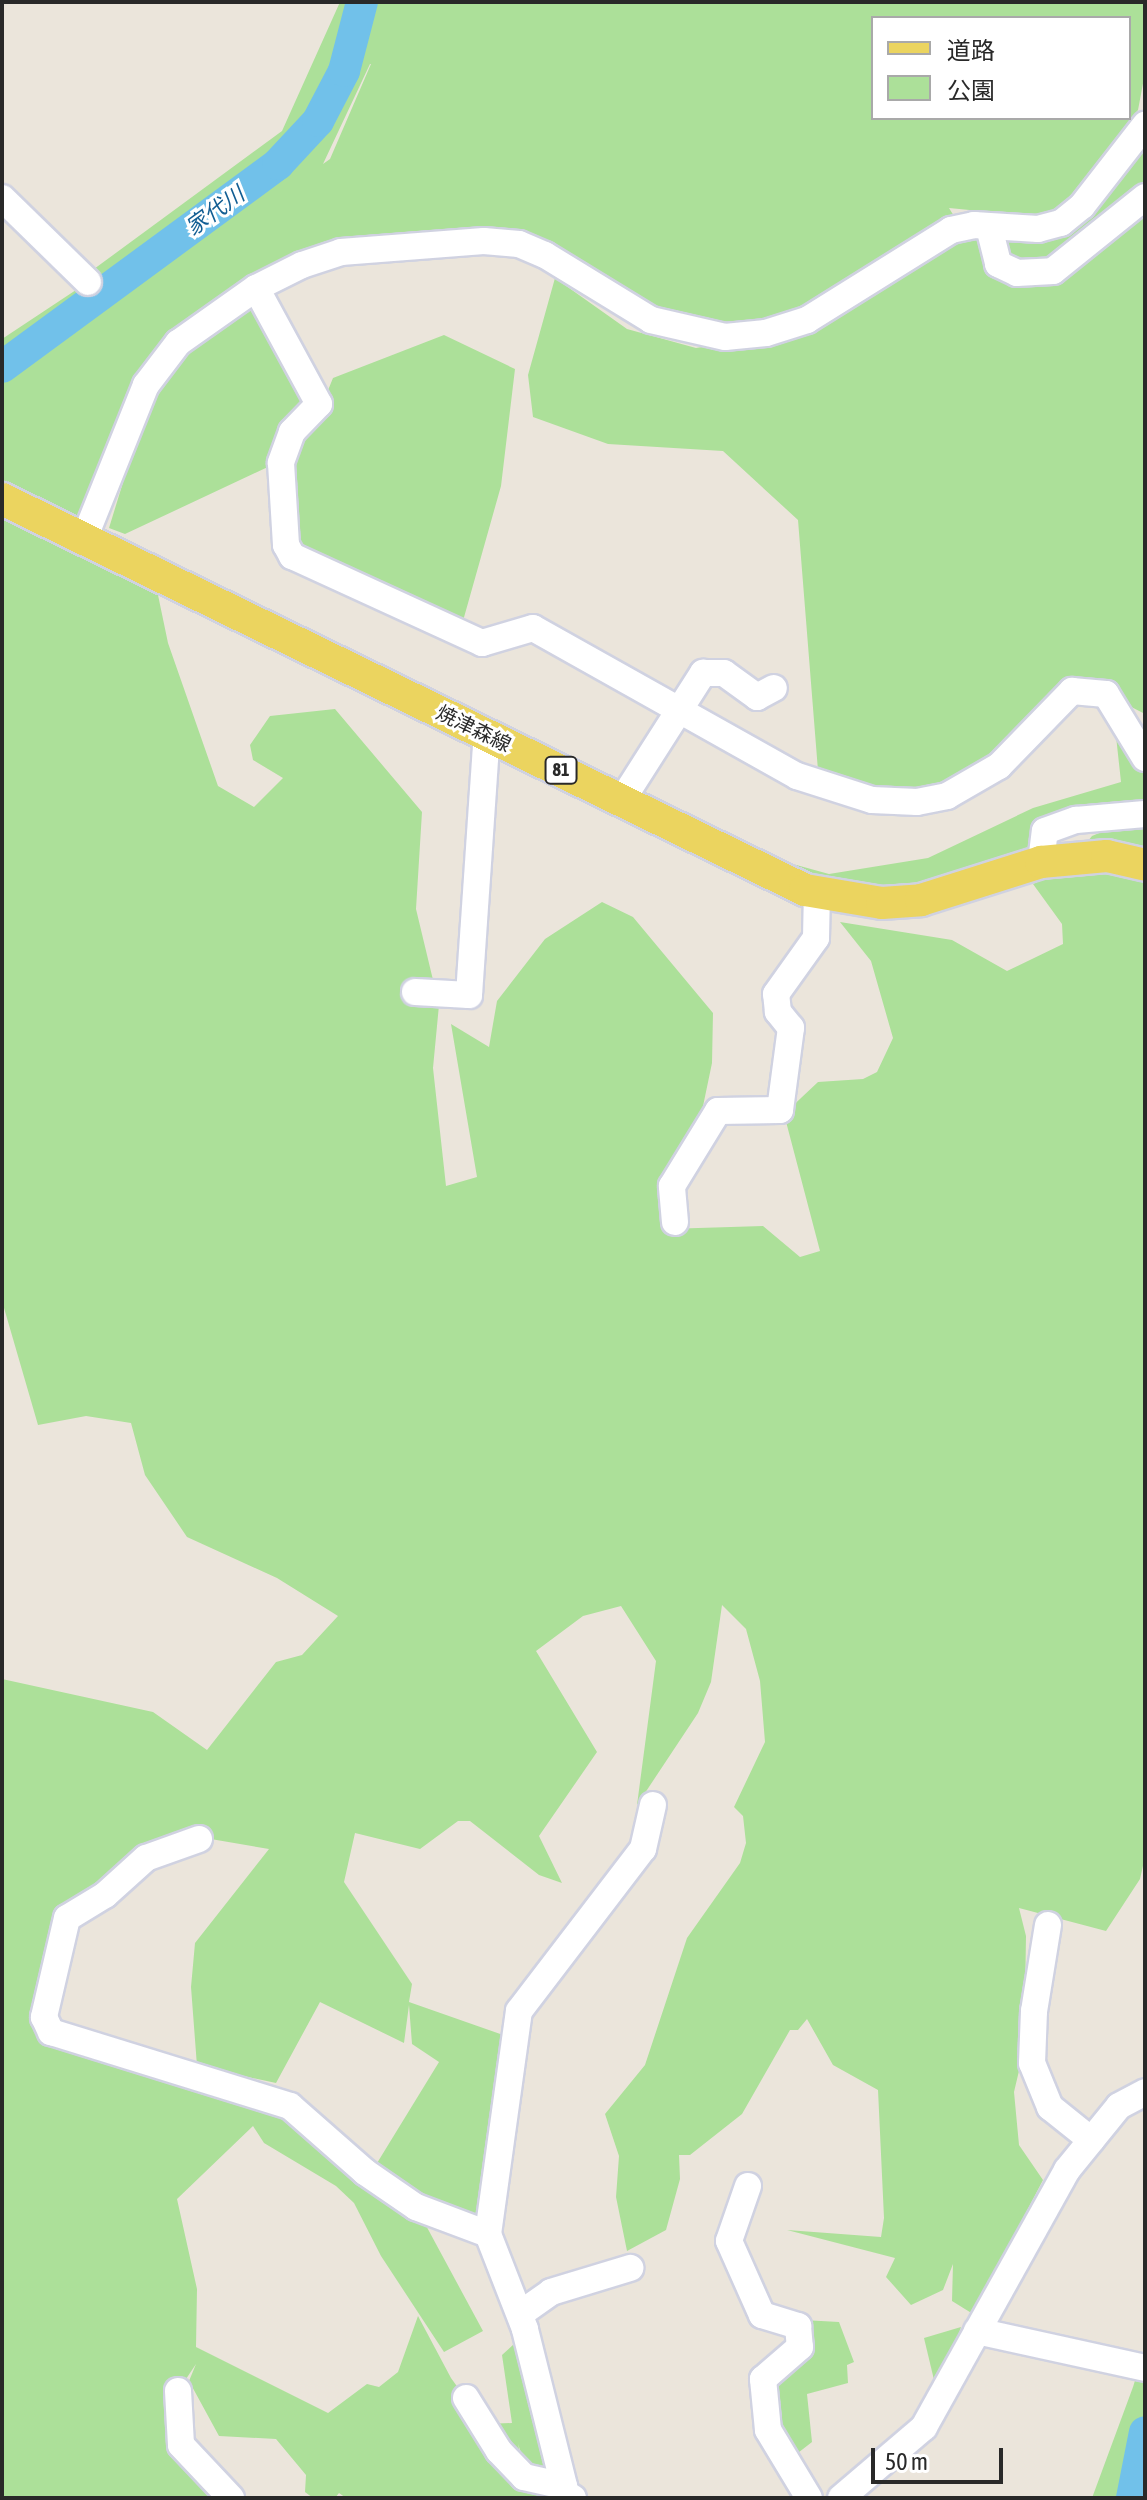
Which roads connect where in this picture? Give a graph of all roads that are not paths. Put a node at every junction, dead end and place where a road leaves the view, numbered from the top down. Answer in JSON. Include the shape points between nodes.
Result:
{"nodes":[{"id":1,"x":1145,"y":125,"type":"edge"},
{"id":2,"x":1145,"y":197,"type":"edge"},
{"id":3,"x":2,"y":198,"type":"edge"},
{"id":4,"x":989,"y":227,"type":"junction"},
{"id":5,"x":88,"y":282,"type":"dead end"},
{"id":6,"x":256,"y":288,"type":"junction"},
{"id":7,"x":2,"y":499,"type":"edge"},
{"id":8,"x":84,"y":539,"type":"junction"},
{"id":9,"x":774,"y":688,"type":"dead end"},
{"id":10,"x":680,"y":715,"type":"junction"},
{"id":11,"x":487,"y":734,"type":"junction"},
{"id":12,"x":1145,"y":758,"type":"edge"},
{"id":13,"x":622,"y":800,"type":"junction"},
{"id":14,"x":1145,"y":814,"type":"edge"},
{"id":15,"x":1041,"y":862,"type":"junction"},
{"id":16,"x":1145,"y":865,"type":"edge"},
{"id":17,"x":817,"y":892,"type":"junction"},
{"id":18,"x":415,"y":992,"type":"dead end"},
{"id":19,"x":675,"y":1222,"type":"dead end"},
{"id":20,"x":653,"y":1805,"type":"dead end"},
{"id":21,"x":199,"y":1839,"type":"dead end"},
{"id":22,"x":1048,"y":1925,"type":"dead end"},
{"id":23,"x":1145,"y":2092,"type":"edge"},
{"id":24,"x":1091,"y":2140,"type":"junction"},
{"id":25,"x":748,"y":2186,"type":"dead end"},
{"id":26,"x":488,"y":2234,"type":"junction"},
{"id":27,"x":630,"y":2268,"type":"dead end"},
{"id":28,"x":520,"y":2314,"type":"junction"},
{"id":29,"x":977,"y":2331,"type":"junction"},
{"id":30,"x":1139,"y":2367,"type":"edge"},
{"id":31,"x":178,"y":2391,"type":"dead end"},
{"id":32,"x":466,"y":2398,"type":"dead end"},
{"id":33,"x":568,"y":2492,"type":"edge"},
{"id":34,"x":231,"y":2498,"type":"edge"},
{"id":35,"x":809,"y":2498,"type":"edge"},
{"id":36,"x":841,"y":2498,"type":"edge"}],
"edges":[{"from":1,"to":4,"type":"street","via":[[1082,206],[1061,223],[1038,229]]},
{"from":2,"to":4,"type":"street","via":[[1053,271],[1017,273],[998,264]]},
{"from":3,"to":5,"type":"street"},
{"from":4,"to":6,"type":"street","via":[[951,230],[807,320],[766,333],[725,337],[651,320],[519,244],[484,241],[341,252]]},
{"from":6,"to":8,"type":"street","via":[[178,343],[146,385]]},
{"from":6,"to":10,"type":"street","via":[[319,404],[292,432],[281,463],[286,545],[292,556],[482,643],[533,628]]},
{"from":7,"to":8,"type":"main road","name":"焼津森線","number":"81"},
{"from":8,"to":11,"type":"main road","name":"焼津森線","number":"81"},
{"from":9,"to":10,"type":"street","via":[[757,697],[724,673],[703,673]]},
{"from":10,"to":12,"type":"street","via":[[797,776],[872,800],[917,802],[947,796],[999,766],[1072,691],[1106,694]]},
{"from":10,"to":13,"type":"street"},
{"from":11,"to":13,"type":"main road","name":"焼津森線","number":"81"},
{"from":11,"to":18,"type":"street","via":[[469,995]]},
{"from":13,"to":17,"type":"main road","name":"焼津森線","number":"81"},
{"from":14,"to":15,"type":"street","via":[[1076,820],[1045,831]]},
{"from":15,"to":16,"type":"main road","name":"焼津森線","number":"81","via":[[1107,856]]},
{"from":15,"to":17,"type":"main road","name":"焼津森線","number":"81","via":[[921,900],[882,903]]},
{"from":17,"to":19,"type":"street","via":[[816,938],[776,994],[778,1012],[791,1028],[780,1110],[718,1111],[672,1186]]},
{"from":20,"to":26,"type":"street","via":[[643,1849],[519,2011]]},
{"from":21,"to":26,"type":"street","via":[[146,1858],[105,1895],[67,1918],[44,2017],[51,2032],[290,2106],[365,2172],[416,2207]]},
{"from":22,"to":24,"type":"street","via":[[1034,2011],[1032,2063],[1050,2107]]},
{"from":23,"to":24,"type":"street","via":[[1119,2106]]},
{"from":24,"to":29,"type":"street","via":[[1067,2170]]},
{"from":25,"to":35,"type":"street","via":[[729,2241],[762,2315],[798,2326],[800,2347],[763,2379],[768,2430]]},
{"from":26,"to":28,"type":"street"},
{"from":27,"to":28,"type":"street","via":[[551,2292]]},
{"from":28,"to":33,"type":"street"},
{"from":29,"to":30,"type":"street"},
{"from":29,"to":36,"type":"street","via":[[924,2427]]},
{"from":31,"to":34,"type":"street","via":[[181,2445]]},
{"from":32,"to":33,"type":"street","via":[[499,2451],[524,2477]]}]}
